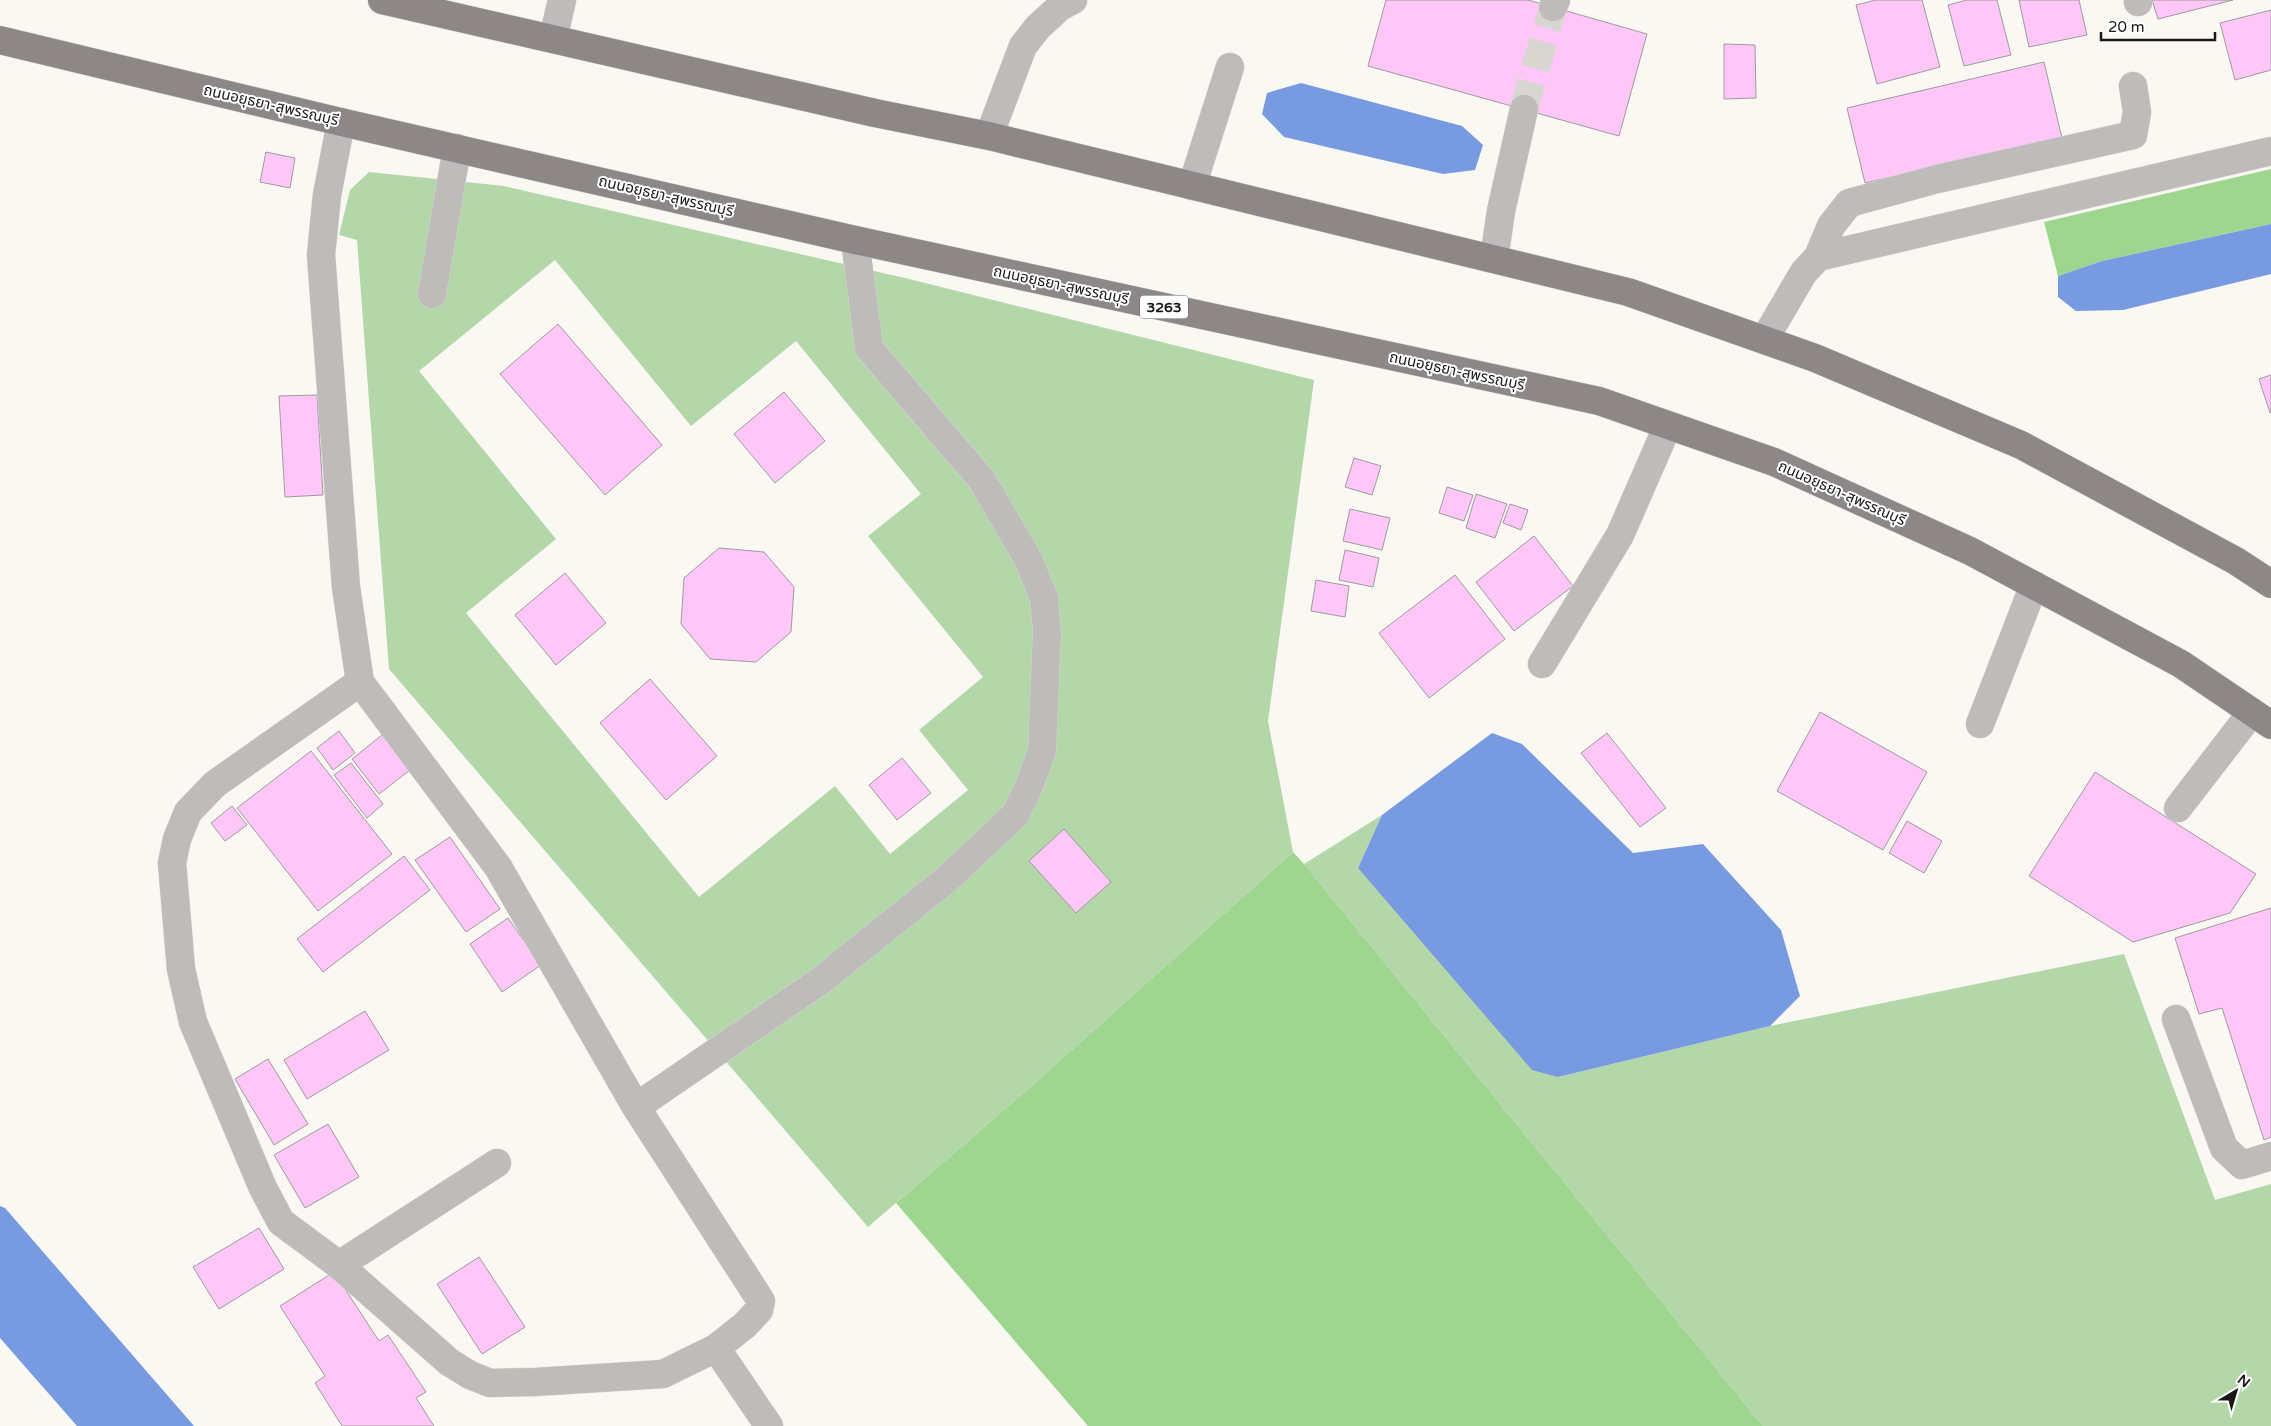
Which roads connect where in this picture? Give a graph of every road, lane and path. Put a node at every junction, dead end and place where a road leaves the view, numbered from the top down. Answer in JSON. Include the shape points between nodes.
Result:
{"nodes":[{"id":1,"x":382,"y":0,"type":"edge"},
{"id":2,"x":562,"y":0,"type":"edge"},
{"id":3,"x":1074,"y":0,"type":"edge"},
{"id":4,"x":553,"y":39,"type":"junction"},
{"id":5,"x":0,"y":40,"type":"edge"},
{"id":6,"x":1230,"y":67,"type":"dead end"},
{"id":7,"x":2133,"y":86,"type":"dead end"},
{"id":8,"x":1524,"y":109,"type":"tunnel mouth"},
{"id":9,"x":340,"y":122,"type":"junction"},
{"id":10,"x":989,"y":136,"type":"junction"},
{"id":11,"x":457,"y":148,"type":"junction"},
{"id":12,"x":2271,"y":151,"type":"edge"},
{"id":13,"x":1192,"y":186,"type":"junction"},
{"id":14,"x":856,"y":240,"type":"junction"},
{"id":15,"x":1818,"y":257,"type":"junction"},
{"id":16,"x":1494,"y":259,"type":"junction"},
{"id":17,"x":432,"y":294,"type":"dead end"},
{"id":18,"x":1764,"y":340,"type":"junction"},
{"id":19,"x":1668,"y":425,"type":"junction"},
{"id":20,"x":2271,"y":584,"type":"edge"},
{"id":21,"x":2034,"y":585,"type":"junction"},
{"id":22,"x":1542,"y":664,"type":"dead end"},
{"id":23,"x":360,"y":682,"type":"junction"},
{"id":24,"x":2261,"y":718,"type":"edge"},
{"id":25,"x":1980,"y":724,"type":"dead end"},
{"id":26,"x":2178,"y":808,"type":"dead end"},
{"id":27,"x":2176,"y":1019,"type":"dead end"},
{"id":28,"x":636,"y":1107,"type":"junction"},
{"id":29,"x":2271,"y":1156,"type":"edge"},
{"id":30,"x":497,"y":1163,"type":"dead end"},
{"id":31,"x":338,"y":1265,"type":"junction"},
{"id":32,"x":716,"y":1348,"type":"junction"},
{"id":33,"x":769,"y":1426,"type":"edge"}],
"edges":[{"from":1,"to":4,"type":"main road"},
{"from":2,"to":4,"type":"street"},
{"from":3,"to":10,"type":"street","via":[[1060,7],[1038,26],[1022,46]]},
{"from":4,"to":10,"type":"main road"},
{"from":5,"to":9,"type":"main road","name":"ถนนอยุธยา-สุพรรณบุรี","number":"3263"},
{"from":6,"to":13,"type":"street"},
{"from":7,"to":15,"type":"street","via":[[2137,112],[2133,135],[1946,177],[1849,203],[1831,226]]},
{"from":8,"to":16,"type":"street","via":[[1501,211]]},
{"from":9,"to":11,"type":"main road","name":"ถนนอยุธยา-สุพรรณบุรี","number":"3263"},
{"from":9,"to":23,"type":"street","via":[[321,255],[346,587]]},
{"from":10,"to":13,"type":"main road"},
{"from":11,"to":14,"type":"main road","name":"ถนนอยุธยา-สุพรรณบุรี","number":"3263"},
{"from":11,"to":17,"type":"street"},
{"from":12,"to":15,"type":"street"},
{"from":13,"to":16,"type":"main road"},
{"from":14,"to":19,"type":"main road","name":"ถนนอยุธยา-สุพรรณบุรี","number":"3263","via":[[1599,401]]},
{"from":14,"to":28,"type":"street","via":[[869,348],[982,480],[1030,561],[1044,598],[1047,632],[1042,751],[1015,814],[947,879],[820,981]]},
{"from":15,"to":18,"type":"street","via":[[1804,272]]},
{"from":16,"to":18,"type":"main road","via":[[1628,292]]},
{"from":18,"to":20,"type":"main road","via":[[1816,358],[2020,445],[2236,561]]},
{"from":19,"to":21,"type":"main road","name":"ถนนอยุธยา-สุพรรณบุรี","number":"3263","via":[[1774,462],[1970,551]]},
{"from":19,"to":22,"type":"street","via":[[1620,535]]},
{"from":21,"to":24,"type":"main road","name":"ถนนอยุธยา-สุพรรณบุรี","number":"3263","via":[[2181,664]]},
{"from":21,"to":25,"type":"street"},
{"from":23,"to":28,"type":"street","via":[[498,868]]},
{"from":23,"to":31,"type":"street","via":[[215,784],[188,812],[172,863],[181,969],[193,1022],[263,1188],[281,1222]]},
{"from":24,"to":26,"type":"street"},
{"from":27,"to":29,"type":"street","via":[[2224,1148],[2242,1165]]},
{"from":28,"to":32,"type":"street","via":[[761,1301],[759,1310],[745,1326]]},
{"from":30,"to":31,"type":"street"},
{"from":31,"to":32,"type":"street","via":[[449,1362],[490,1382],[663,1374]]},
{"from":32,"to":33,"type":"street"}]}
